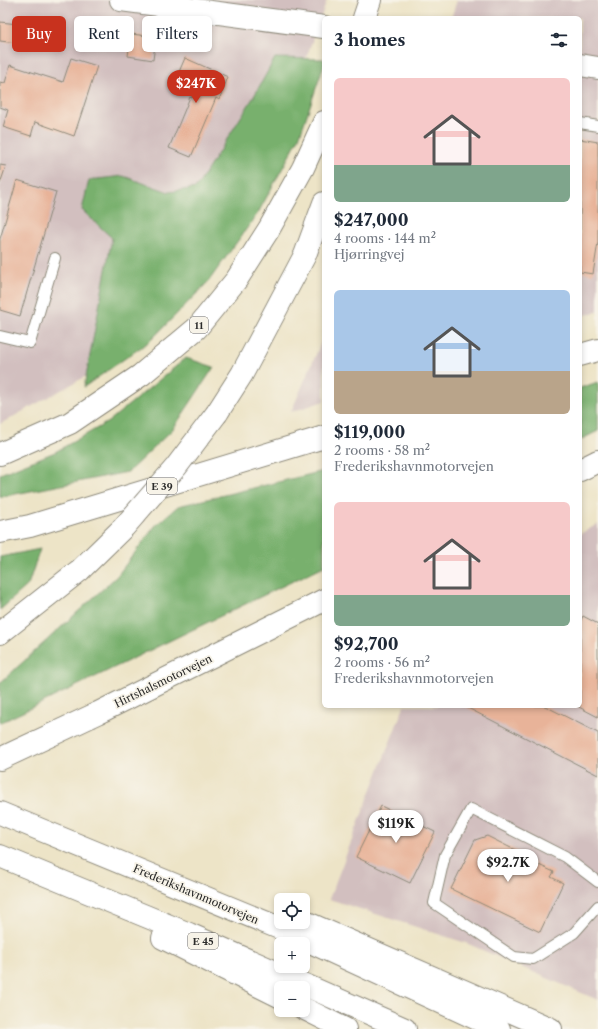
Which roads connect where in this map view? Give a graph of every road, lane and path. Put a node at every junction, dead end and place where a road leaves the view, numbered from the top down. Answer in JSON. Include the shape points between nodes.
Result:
{"nodes":[{"id":1,"x":121,"y":0,"type":"edge"},
{"id":2,"x":371,"y":0,"type":"edge"},
{"id":3,"x":365,"y":16,"type":"edge"},
{"id":4,"x":370,"y":16,"type":"edge"},
{"id":5,"x":322,"y":27,"type":"edge"},
{"id":6,"x":582,"y":65,"type":"edge"},
{"id":7,"x":598,"y":68,"type":"edge"},
{"id":8,"x":582,"y":123,"type":"edge"},
{"id":9,"x":322,"y":126,"type":"edge"},
{"id":10,"x":598,"y":126,"type":"edge"},
{"id":11,"x":322,"y":208,"type":"edge"},
{"id":12,"x":55,"y":258,"type":"dead end"},
{"id":13,"x":0,"y":336,"type":"edge"},
{"id":14,"x":598,"y":350,"type":"edge"},
{"id":15,"x":582,"y":354,"type":"edge"},
{"id":16,"x":322,"y":438,"type":"edge"},
{"id":17,"x":0,"y":454,"type":"edge"},
{"id":18,"x":598,"y":461,"type":"edge"},
{"id":19,"x":582,"y":469,"type":"edge"},
{"id":20,"x":0,"y":532,"type":"edge"},
{"id":21,"x":322,"y":601,"type":"edge"},
{"id":22,"x":0,"y":633,"type":"edge"},
{"id":23,"x":0,"y":759,"type":"edge"},
{"id":24,"x":0,"y":813,"type":"edge"},
{"id":25,"x":30,"y":825,"type":"junction"},
{"id":26,"x":0,"y":857,"type":"edge"},
{"id":27,"x":598,"y":882,"type":"edge"},
{"id":28,"x":598,"y":906,"type":"edge"},
{"id":29,"x":274,"y":910,"type":"edge"},
{"id":30,"x":310,"y":924,"type":"edge"},
{"id":31,"x":274,"y":994,"type":"edge"},
{"id":32,"x":310,"y":1012,"type":"edge"},
{"id":33,"x":345,"y":1029,"type":"edge"},
{"id":34,"x":405,"y":1029,"type":"edge"},
{"id":35,"x":499,"y":1029,"type":"edge"},
{"id":36,"x":550,"y":1029,"type":"edge"}],
"edges":[{"from":1,"to":5,"type":"main road"},
{"from":2,"to":3,"type":"main road"},
{"from":2,"to":4,"type":"main road"},
{"from":6,"to":7,"type":"main road"},
{"from":8,"to":10,"type":"lane"},
{"from":9,"to":17,"type":"main road","number":"11","via":[[303,168],[269,229],[237,279],[197,328],[142,375],[70,422]]},
{"from":11,"to":22,"type":"main road","bridge":true,"via":[[305,255],[242,374],[217,413],[171,473],[124,526],[80,570]]},
{"from":12,"to":13,"type":"lane","via":[[30,343]]},
{"from":14,"to":15,"type":"main road"},
{"from":16,"to":20,"type":"main road","number":"E 39","via":[[30,526]]},
{"from":18,"to":19,"type":"main road"},
{"from":21,"to":23,"type":"main road","name":"Hirtshalsmotorvejen"},
{"from":24,"to":25,"type":"main road","name":"Frederikshavnmotorvejen"},
{"from":25,"to":29,"type":"main road"},
{"from":25,"to":35,"type":"main road","name":"Frederikshavnmotorvejen","via":[[289,932]]},
{"from":26,"to":31,"type":"main road"},
{"from":26,"to":34,"type":"main road","number":"E 45","via":[[196,937]]},
{"from":27,"to":28,"type":"lane","via":[[565,857],[470,809],[445,855],[434,903],[514,957],[533,959],[574,933]]},
{"from":30,"to":36,"type":"main road"},
{"from":32,"to":33,"type":"main road"}]}
